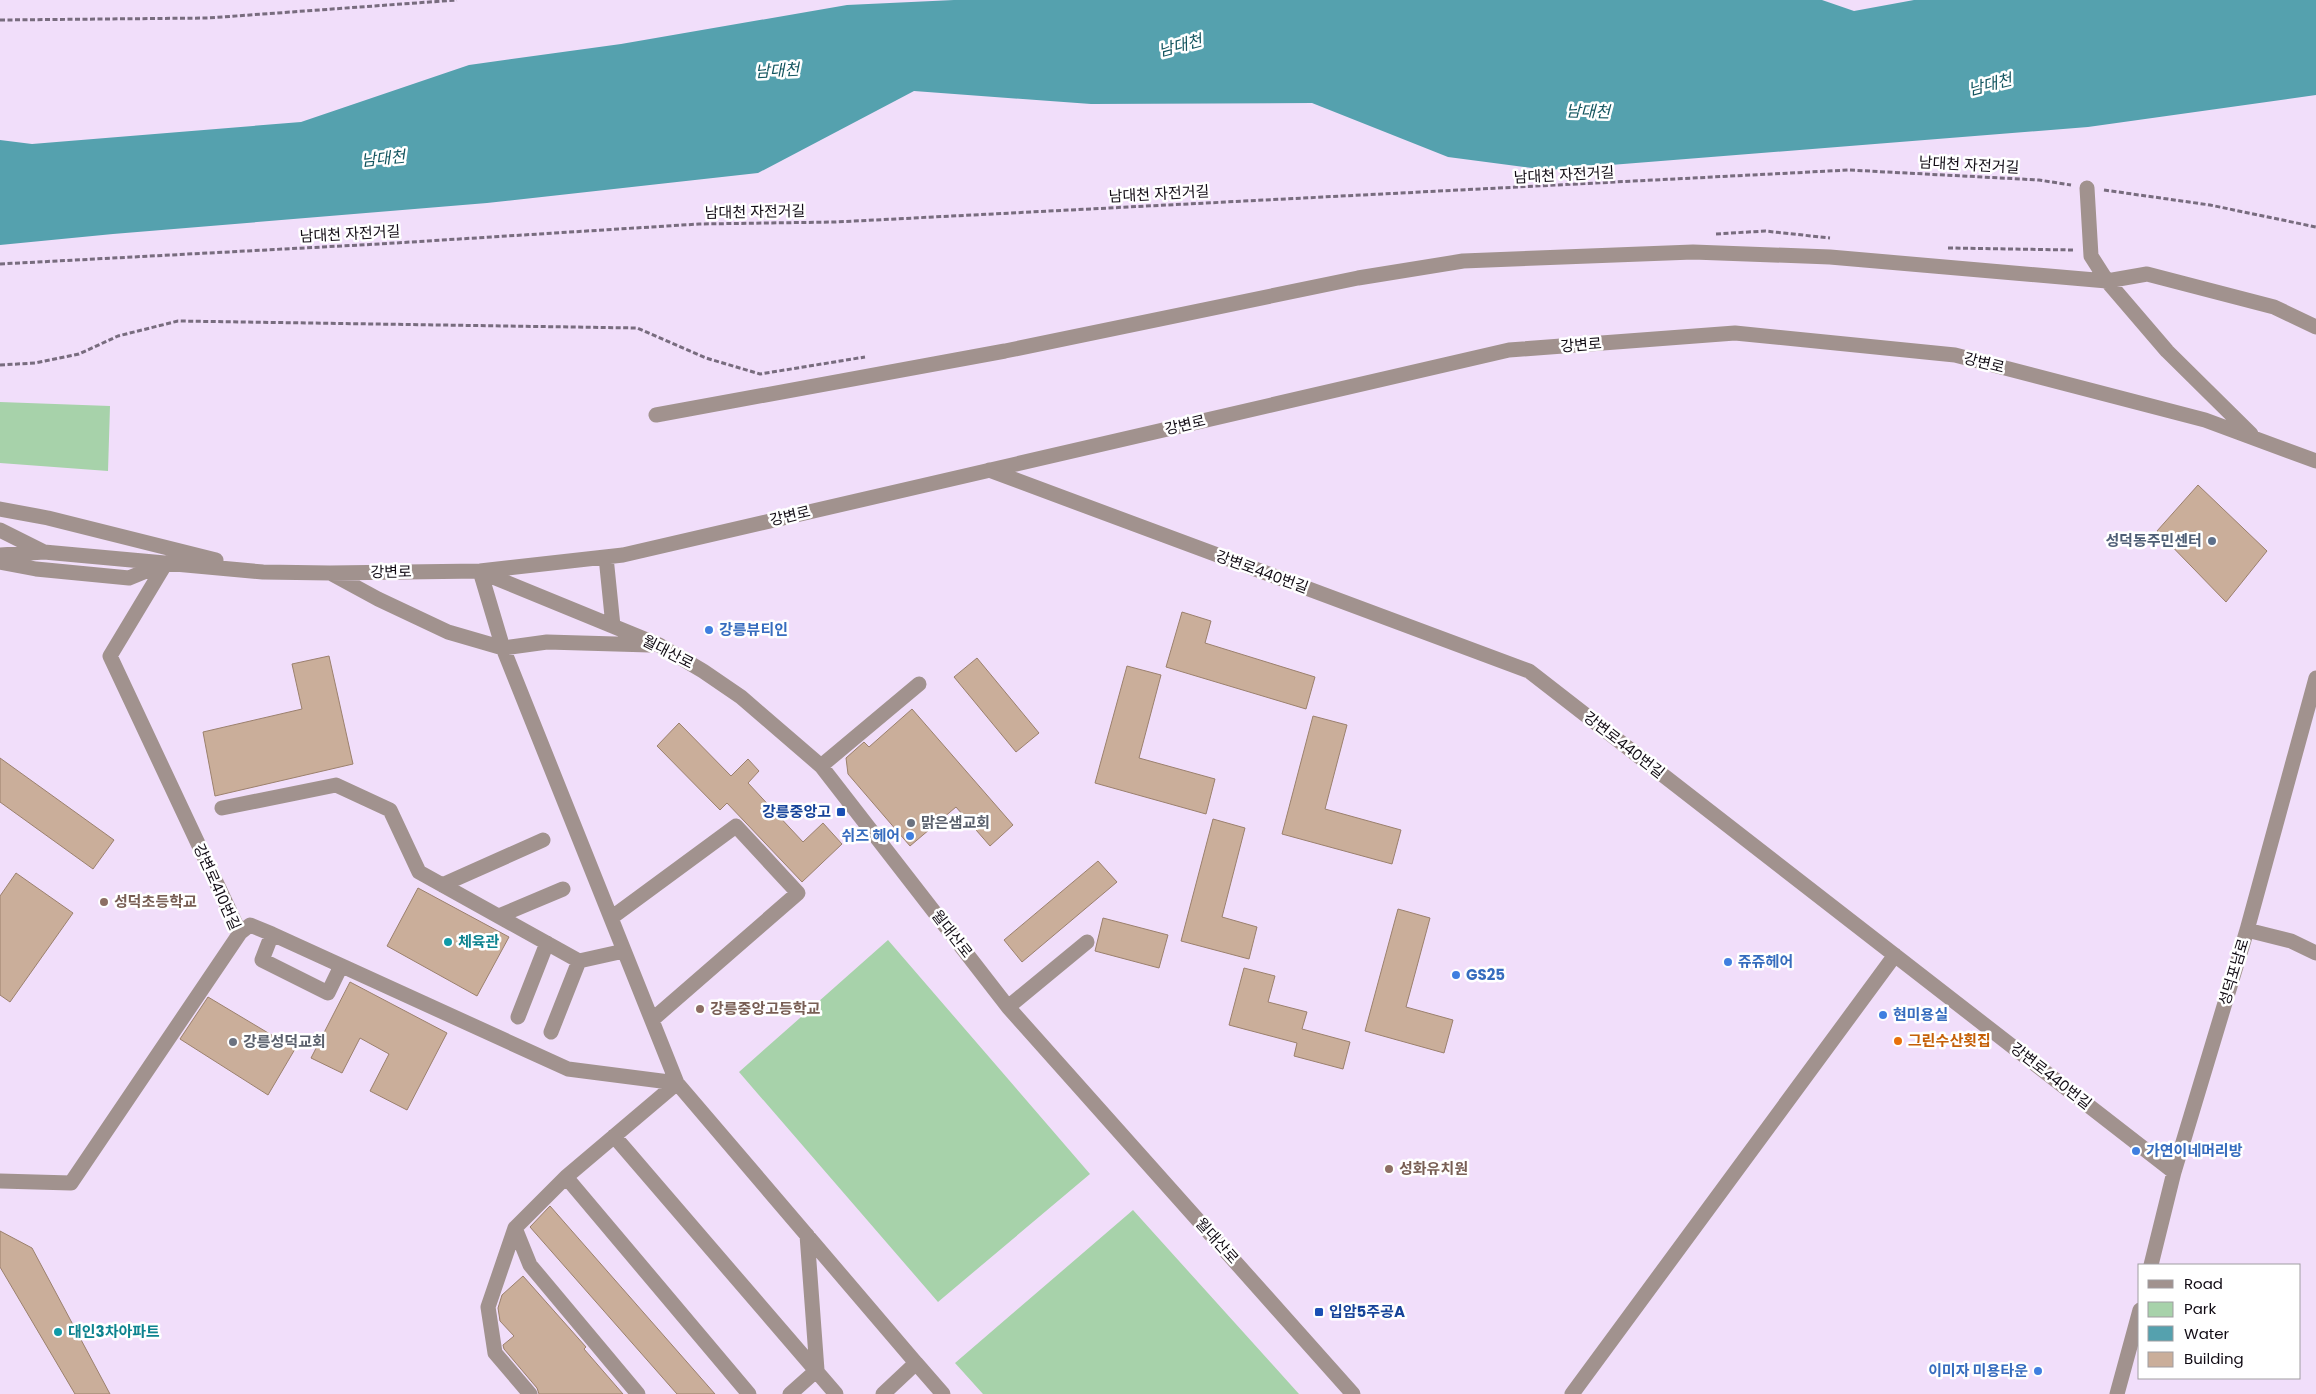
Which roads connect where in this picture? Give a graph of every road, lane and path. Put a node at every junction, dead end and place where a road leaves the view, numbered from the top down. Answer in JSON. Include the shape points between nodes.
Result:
{"nodes":[{"id":1,"x":457,"y":0,"type":"edge"},
{"id":2,"x":0,"y":20,"type":"edge"},
{"id":3,"x":2087,"y":188,"type":"junction"},
{"id":4,"x":2316,"y":228,"type":"edge"},
{"id":5,"x":1710,"y":234,"type":"dead end"},
{"id":6,"x":1832,"y":238,"type":"dead end"},
{"id":7,"x":1947,"y":248,"type":"dead end"},
{"id":8,"x":2091,"y":256,"type":"junction"},
{"id":9,"x":0,"y":264,"type":"edge"},
{"id":10,"x":2107,"y":281,"type":"junction"},
{"id":11,"x":2316,"y":327,"type":"edge"},
{"id":12,"x":868,"y":357,"type":"dead end"},
{"id":13,"x":0,"y":365,"type":"edge"},
{"id":14,"x":656,"y":415,"type":"dead end"},
{"id":15,"x":2255,"y":438,"type":"junction"},
{"id":16,"x":2316,"y":461,"type":"edge"},
{"id":17,"x":989,"y":470,"type":"junction"},
{"id":18,"x":0,"y":509,"type":"edge"},
{"id":19,"x":0,"y":530,"type":"edge"},
{"id":20,"x":44,"y":552,"type":"junction"},
{"id":21,"x":0,"y":555,"type":"edge"},
{"id":22,"x":606,"y":557,"type":"junction"},
{"id":23,"x":0,"y":562,"type":"edge"},
{"id":24,"x":166,"y":563,"type":"junction"},
{"id":25,"x":480,"y":571,"type":"junction"},
{"id":26,"x":263,"y":572,"type":"junction"},
{"id":27,"x":330,"y":573,"type":"junction"},
{"id":28,"x":613,"y":626,"type":"junction"},
{"id":29,"x":659,"y":645,"type":"junction"},
{"id":30,"x":503,"y":648,"type":"junction"},
{"id":31,"x":2316,"y":678,"type":"edge"},
{"id":32,"x":919,"y":684,"type":"dead end"},
{"id":33,"x":821,"y":766,"type":"junction"},
{"id":34,"x":222,"y":808,"type":"dead end"},
{"id":35,"x":543,"y":840,"type":"dead end"},
{"id":36,"x":442,"y":885,"type":"junction"},
{"id":37,"x":563,"y":889,"type":"dead end"},
{"id":38,"x":499,"y":916,"type":"junction"},
{"id":39,"x":610,"y":918,"type":"junction"},
{"id":40,"x":2247,"y":930,"type":"junction"},
{"id":41,"x":240,"y":933,"type":"junction"},
{"id":42,"x":272,"y":934,"type":"junction"},
{"id":43,"x":1087,"y":942,"type":"dead end"},
{"id":44,"x":547,"y":943,"type":"junction"},
{"id":45,"x":624,"y":950,"type":"junction"},
{"id":46,"x":2316,"y":953,"type":"edge"},
{"id":47,"x":1895,"y":955,"type":"junction"},
{"id":48,"x":579,"y":961,"type":"junction"},
{"id":49,"x":341,"y":966,"type":"junction"},
{"id":50,"x":1008,"y":1007,"type":"junction"},
{"id":51,"x":518,"y":1017,"type":"dead end"},
{"id":52,"x":652,"y":1020,"type":"junction"},
{"id":53,"x":551,"y":1032,"type":"dead end"},
{"id":54,"x":677,"y":1083,"type":"junction"},
{"id":55,"x":614,"y":1136,"type":"junction"},
{"id":56,"x":2174,"y":1172,"type":"junction"},
{"id":57,"x":566,"y":1177,"type":"junction"},
{"id":58,"x":0,"y":1181,"type":"edge"},
{"id":59,"x":515,"y":1228,"type":"junction"},
{"id":60,"x":807,"y":1235,"type":"junction"},
{"id":61,"x":2151,"y":1264,"type":"edge"},
{"id":62,"x":2138,"y":1317,"type":"edge"},
{"id":63,"x":916,"y":1363,"type":"junction"},
{"id":64,"x":817,"y":1370,"type":"junction"},
{"id":65,"x":530,"y":1394,"type":"edge"},
{"id":66,"x":638,"y":1394,"type":"edge"},
{"id":67,"x":749,"y":1394,"type":"edge"},
{"id":68,"x":790,"y":1394,"type":"edge"},
{"id":69,"x":836,"y":1394,"type":"edge"},
{"id":70,"x":883,"y":1394,"type":"edge"},
{"id":71,"x":943,"y":1394,"type":"edge"},
{"id":72,"x":1353,"y":1394,"type":"edge"},
{"id":73,"x":1572,"y":1394,"type":"edge"},
{"id":74,"x":2117,"y":1394,"type":"edge"}],
"edges":[{"from":1,"to":2,"type":"path","via":[[208,18]]},
{"from":3,"to":4,"type":"path","name":"남대천 자전거길","via":[[2210,204]]},
{"from":3,"to":8,"type":"street"},
{"from":3,"to":9,"type":"path","name":"남대천 자전거길","via":[[2039,180],[1849,170],[836,222],[699,224]]},
{"from":5,"to":6,"type":"path","via":[[1765,232]]},
{"from":7,"to":8,"type":"path","via":[[2081,250]]},
{"from":8,"to":10,"type":"street"},
{"from":10,"to":11,"type":"street","via":[[2147,274],[2274,306]]},
{"from":10,"to":14,"type":"street","via":[[1830,257],[1693,252],[1463,261],[1358,278],[1005,351]]},
{"from":10,"to":15,"type":"street","via":[[2166,351]]},
{"from":12,"to":13,"type":"path","via":[[760,374],[706,358],[637,328],[178,321],[118,336],[78,354],[35,363]]},
{"from":15,"to":16,"type":"street","name":"강변로"},
{"from":15,"to":17,"type":"street","name":"강변로","via":[[2205,420],[1955,355],[1735,333],[1509,350]]},
{"from":17,"to":22,"type":"street","name":"강변로"},
{"from":17,"to":47,"type":"street","name":"강변로440번길","via":[[1528,671]]},
{"from":18,"to":26,"type":"street"},
{"from":19,"to":20,"type":"street","name":"강변로"},
{"from":20,"to":21,"type":"street","name":"강변로"},
{"from":20,"to":24,"type":"street","name":"강변로"},
{"from":22,"to":25,"type":"street","name":"강변로"},
{"from":22,"to":28,"type":"street"},
{"from":23,"to":24,"type":"street","via":[[36,569],[129,578]]},
{"from":24,"to":26,"type":"street","name":"강변로"},
{"from":24,"to":41,"type":"street","name":"강변로410번길","via":[[110,656]]},
{"from":25,"to":27,"type":"street","name":"강변로"},
{"from":25,"to":28,"type":"street","name":"월대산로"},
{"from":25,"to":30,"type":"street"},
{"from":26,"to":27,"type":"street","name":"강변로"},
{"from":27,"to":30,"type":"street","via":[[448,632]]},
{"from":28,"to":29,"type":"street","name":"월대산로"},
{"from":29,"to":30,"type":"street","via":[[546,642]]},
{"from":29,"to":33,"type":"street","name":"월대산로","via":[[741,697]]},
{"from":30,"to":39,"type":"street"},
{"from":31,"to":40,"type":"street","name":"성덕포남로"},
{"from":32,"to":33,"type":"street"},
{"from":33,"to":50,"type":"street","name":"월대산로"},
{"from":34,"to":36,"type":"street","via":[[336,785],[390,810],[418,872]]},
{"from":35,"to":36,"type":"street"},
{"from":36,"to":38,"type":"street"},
{"from":37,"to":38,"type":"street"},
{"from":38,"to":44,"type":"street"},
{"from":39,"to":45,"type":"street"},
{"from":39,"to":52,"type":"street","via":[[736,826],[798,892]]},
{"from":40,"to":46,"type":"street","via":[[2291,941]]},
{"from":40,"to":56,"type":"street","name":"성덕포남로"},
{"from":41,"to":42,"type":"street","via":[[250,925]]},
{"from":41,"to":58,"type":"street","name":"강변로410번길","via":[[71,1183]]},
{"from":42,"to":49,"type":"street"},
{"from":42,"to":49,"type":"street","via":[[262,960],[328,993]]},
{"from":43,"to":50,"type":"street"},
{"from":44,"to":48,"type":"street"},
{"from":44,"to":51,"type":"street"},
{"from":45,"to":48,"type":"street"},
{"from":45,"to":52,"type":"street"},
{"from":47,"to":56,"type":"street","name":"강변로440번길"},
{"from":47,"to":73,"type":"street"},
{"from":48,"to":53,"type":"street"},
{"from":49,"to":54,"type":"street","via":[[568,1069]]},
{"from":50,"to":72,"type":"street","name":"월대산로"},
{"from":52,"to":54,"type":"street"},
{"from":54,"to":55,"type":"street"},
{"from":54,"to":60,"type":"street"},
{"from":55,"to":57,"type":"street"},
{"from":55,"to":64,"type":"street"},
{"from":56,"to":61,"type":"street","name":"성덕포남로"},
{"from":57,"to":59,"type":"street"},
{"from":57,"to":67,"type":"street"},
{"from":59,"to":65,"type":"street","via":[[488,1307],[494,1353]]},
{"from":59,"to":66,"type":"street","via":[[530,1265]]},
{"from":60,"to":63,"type":"street"},
{"from":60,"to":64,"type":"street"},
{"from":62,"to":74,"type":"street"},
{"from":63,"to":70,"type":"street"},
{"from":63,"to":71,"type":"street"},
{"from":64,"to":68,"type":"street"},
{"from":64,"to":69,"type":"street"}]}
